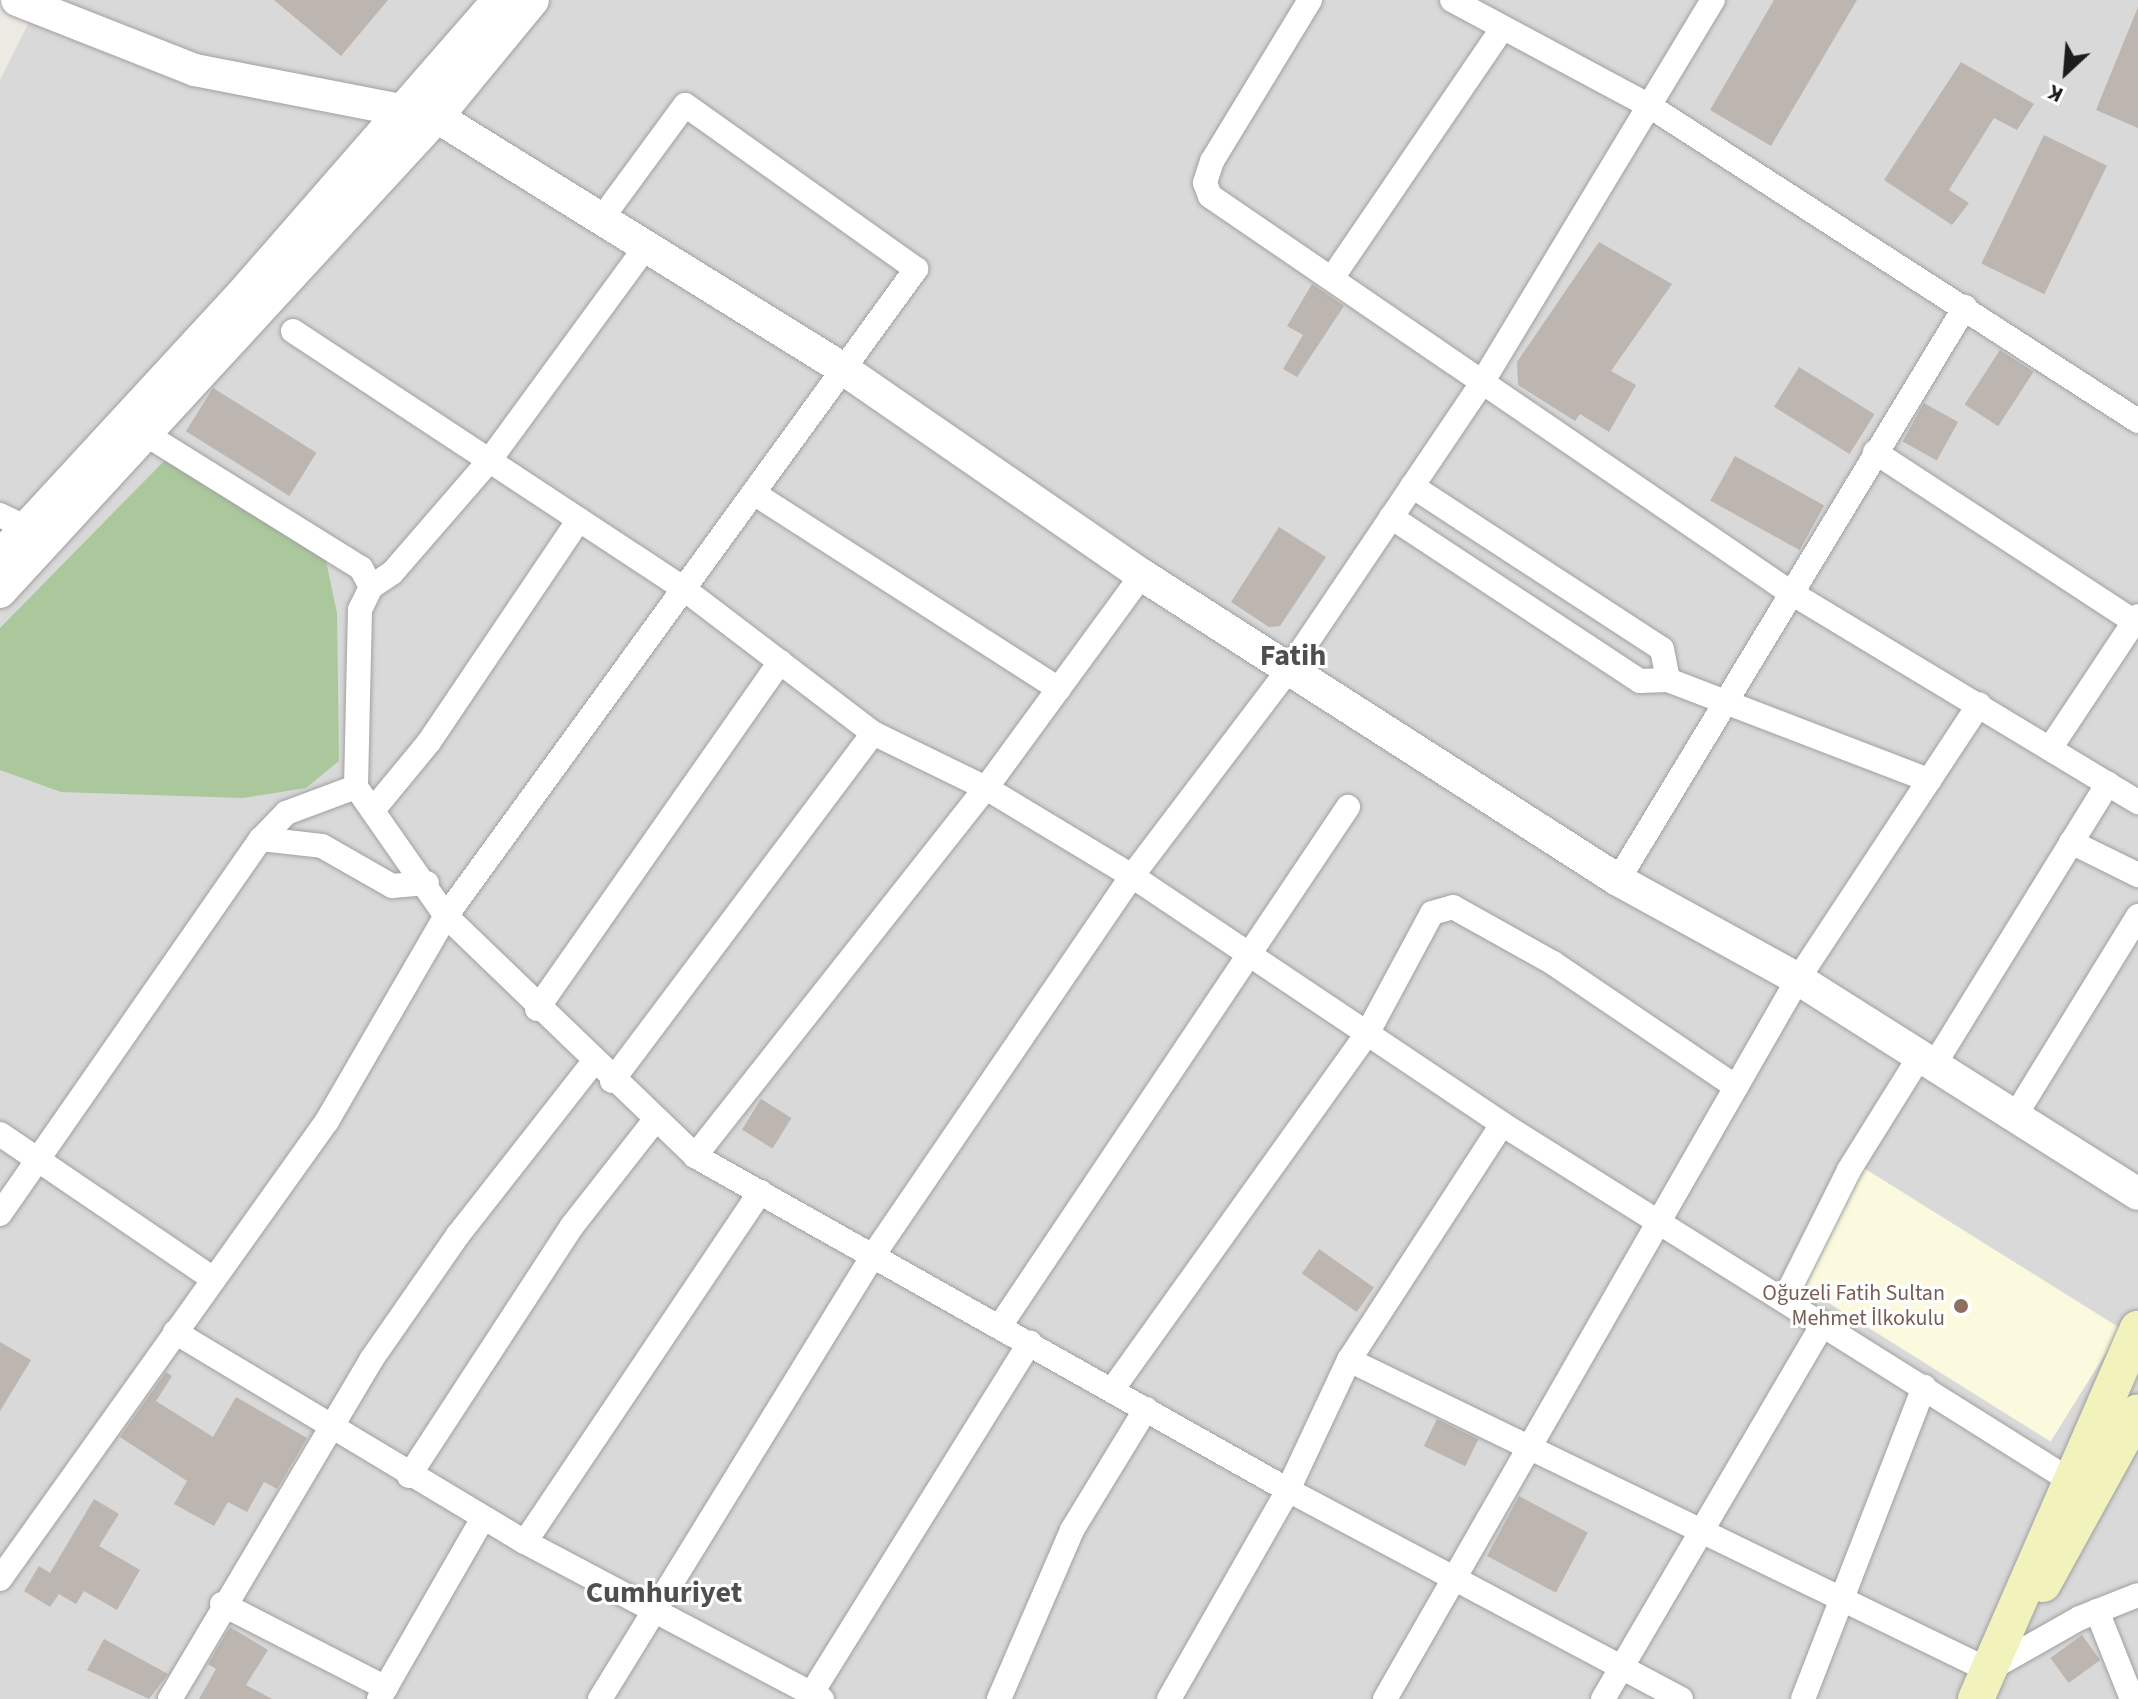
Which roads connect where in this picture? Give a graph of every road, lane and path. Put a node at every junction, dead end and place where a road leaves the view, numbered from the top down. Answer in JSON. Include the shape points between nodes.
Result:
{"nodes":[{"id":1,"x":17,"y":0,"type":"edge"},
{"id":2,"x":498,"y":0,"type":"edge"},
{"id":3,"x":533,"y":0,"type":"edge"},
{"id":4,"x":1310,"y":0,"type":"edge"},
{"id":5,"x":1452,"y":0,"type":"edge"},
{"id":6,"x":1713,"y":0,"type":"edge"},
{"id":7,"x":1501,"y":30,"type":"junction"},
{"id":8,"x":1648,"y":105,"type":"junction"},
{"id":9,"x":402,"y":111,"type":"junction"},
{"id":10,"x":437,"y":117,"type":"junction"},
{"id":11,"x":602,"y":218,"type":"junction"},
{"id":12,"x":647,"y":245,"type":"junction"},
{"id":13,"x":1332,"y":278,"type":"junction"},
{"id":14,"x":1965,"y":307,"type":"junction"},
{"id":15,"x":293,"y":331,"type":"dead end"},
{"id":16,"x":846,"y":371,"type":"junction"},
{"id":17,"x":1483,"y":381,"type":"junction"},
{"id":18,"x":2138,"y":421,"type":"edge"},
{"id":19,"x":147,"y":435,"type":"junction"},
{"id":20,"x":1875,"y":452,"type":"junction"},
{"id":21,"x":489,"y":461,"type":"junction"},
{"id":22,"x":1412,"y":486,"type":"junction"},
{"id":23,"x":755,"y":494,"type":"junction"},
{"id":24,"x":1391,"y":517,"type":"junction"},
{"id":25,"x":579,"y":520,"type":"junction"},
{"id":26,"x":14,"y":522,"type":"edge"},
{"id":27,"x":0,"y":556,"type":"edge"},
{"id":28,"x":1142,"y":575,"type":"junction"},
{"id":29,"x":371,"y":587,"type":"junction"},
{"id":30,"x":684,"y":589,"type":"junction"},
{"id":31,"x":1788,"y":591,"type":"junction"},
{"id":32,"x":0,"y":592,"type":"edge"},
{"id":33,"x":2137,"y":620,"type":"edge"},
{"id":34,"x":780,"y":662,"type":"junction"},
{"id":35,"x":1289,"y":669,"type":"junction"},
{"id":36,"x":1668,"y":680,"type":"junction"},
{"id":37,"x":1059,"y":689,"type":"junction"},
{"id":38,"x":1979,"y":704,"type":"junction"},
{"id":39,"x":1728,"y":707,"type":"junction"},
{"id":40,"x":873,"y":733,"type":"junction"},
{"id":41,"x":2051,"y":747,"type":"junction"},
{"id":42,"x":1929,"y":780,"type":"junction"},
{"id":43,"x":2108,"y":783,"type":"junction"},
{"id":44,"x":356,"y":787,"type":"junction"},
{"id":45,"x":986,"y":788,"type":"junction"},
{"id":46,"x":2138,"y":802,"type":"edge"},
{"id":47,"x":1348,"y":807,"type":"dead end"},
{"id":48,"x":373,"y":810,"type":"junction"},
{"id":49,"x":261,"y":839,"type":"junction"},
{"id":50,"x":2071,"y":842,"type":"junction"},
{"id":51,"x":2138,"y":875,"type":"edge"},
{"id":52,"x":1132,"y":876,"type":"junction"},
{"id":53,"x":1618,"y":880,"type":"junction"},
{"id":54,"x":427,"y":883,"type":"junction"},
{"id":55,"x":446,"y":916,"type":"junction"},
{"id":56,"x":2138,"y":916,"type":"edge"},
{"id":57,"x":1250,"y":960,"type":"junction"},
{"id":58,"x":1798,"y":979,"type":"junction"},
{"id":59,"x":537,"y":1009,"type":"junction"},
{"id":60,"x":1368,"y":1032,"type":"junction"},
{"id":61,"x":1927,"y":1060,"type":"junction"},
{"id":62,"x":593,"y":1063,"type":"junction"},
{"id":63,"x":612,"y":1081,"type":"junction"},
{"id":64,"x":1736,"y":1087,"type":"junction"},
{"id":65,"x":2015,"y":1116,"type":"junction"},
{"id":66,"x":655,"y":1120,"type":"junction"},
{"id":67,"x":1502,"y":1124,"type":"junction"},
{"id":68,"x":0,"y":1134,"type":"edge"},
{"id":69,"x":695,"y":1156,"type":"junction"},
{"id":70,"x":38,"y":1161,"type":"junction"},
{"id":71,"x":760,"y":1192,"type":"junction"},
{"id":72,"x":2138,"y":1194,"type":"edge"},
{"id":73,"x":0,"y":1214,"type":"edge"},
{"id":74,"x":1665,"y":1221,"type":"junction"},
{"id":75,"x":874,"y":1254,"type":"junction"},
{"id":76,"x":213,"y":1279,"type":"junction"},
{"id":77,"x":1785,"y":1298,"type":"junction"},
{"id":78,"x":1824,"y":1323,"type":"junction"},
{"id":79,"x":1000,"y":1326,"type":"junction"},
{"id":80,"x":2138,"y":1329,"type":"edge"},
{"id":81,"x":175,"y":1332,"type":"junction"},
{"id":82,"x":1030,"y":1343,"type":"junction"},
{"id":83,"x":1349,"y":1360,"type":"junction"},
{"id":84,"x":1924,"y":1387,"type":"junction"},
{"id":85,"x":1112,"y":1390,"type":"junction"},
{"id":86,"x":1146,"y":1409,"type":"junction"},
{"id":87,"x":2138,"y":1412,"type":"edge"},
{"id":88,"x":327,"y":1428,"type":"junction"},
{"id":89,"x":1533,"y":1450,"type":"junction"},
{"id":90,"x":409,"y":1476,"type":"junction"},
{"id":91,"x":2068,"y":1479,"type":"junction"},
{"id":92,"x":1288,"y":1490,"type":"junction"},
{"id":93,"x":483,"y":1518,"type":"junction"},
{"id":94,"x":1706,"y":1531,"type":"junction"},
{"id":95,"x":525,"y":1542,"type":"junction"},
{"id":96,"x":0,"y":1579,"type":"edge"},
{"id":97,"x":1456,"y":1580,"type":"junction"},
{"id":98,"x":2138,"y":1595,"type":"edge"},
{"id":99,"x":1844,"y":1599,"type":"junction"},
{"id":100,"x":222,"y":1604,"type":"junction"},
{"id":101,"x":654,"y":1609,"type":"junction"},
{"id":102,"x":2097,"y":1611,"type":"junction"},
{"id":103,"x":1622,"y":1667,"type":"junction"},
{"id":104,"x":1982,"y":1684,"type":"edge"},
{"id":105,"x":382,"y":1693,"type":"edge"},
{"id":106,"x":814,"y":1697,"type":"edge"},
{"id":107,"x":170,"y":1699,"type":"edge"},
{"id":108,"x":600,"y":1699,"type":"edge"},
{"id":109,"x":999,"y":1699,"type":"edge"},
{"id":110,"x":1169,"y":1699,"type":"edge"},
{"id":111,"x":1385,"y":1699,"type":"edge"},
{"id":112,"x":1603,"y":1699,"type":"edge"},
{"id":113,"x":1681,"y":1699,"type":"edge"},
{"id":114,"x":1803,"y":1699,"type":"edge"},
{"id":115,"x":2132,"y":1699,"type":"edge"}],
"edges":[{"from":1,"to":9,"type":"street","via":[[195,70]]},
{"from":2,"to":9,"type":"street"},
{"from":3,"to":10,"type":"street"},
{"from":4,"to":13,"type":"street","via":[[1212,161],[1205,183],[1210,196]]},
{"from":5,"to":7,"type":"street"},
{"from":6,"to":8,"type":"street"},
{"from":7,"to":8,"type":"street"},
{"from":7,"to":13,"type":"street"},
{"from":8,"to":14,"type":"street"},
{"from":8,"to":17,"type":"street"},
{"from":9,"to":10,"type":"street"},
{"from":9,"to":26,"type":"street"},
{"from":10,"to":11,"type":"street"},
{"from":10,"to":19,"type":"street"},
{"from":11,"to":12,"type":"street"},
{"from":11,"to":16,"type":"street","via":[[685,105],[916,269]]},
{"from":12,"to":16,"type":"street"},
{"from":12,"to":21,"type":"street"},
{"from":13,"to":17,"type":"street"},
{"from":14,"to":18,"type":"street"},
{"from":14,"to":20,"type":"street"},
{"from":15,"to":21,"type":"street"},
{"from":16,"to":23,"type":"street"},
{"from":16,"to":28,"type":"street"},
{"from":17,"to":22,"type":"street"},
{"from":17,"to":31,"type":"street"},
{"from":19,"to":29,"type":"street","via":[[314,533],[361,568]]},
{"from":19,"to":32,"type":"street"},
{"from":20,"to":31,"type":"street"},
{"from":20,"to":33,"type":"street"},
{"from":21,"to":25,"type":"street"},
{"from":21,"to":29,"type":"street","via":[[392,573]]},
{"from":22,"to":24,"type":"street"},
{"from":22,"to":36,"type":"street","via":[[1662,649]]},
{"from":23,"to":30,"type":"street"},
{"from":23,"to":37,"type":"street"},
{"from":24,"to":35,"type":"street"},
{"from":24,"to":36,"type":"street","via":[[1640,681]]},
{"from":25,"to":30,"type":"street"},
{"from":25,"to":48,"type":"street","via":[[429,742]]},
{"from":26,"to":27,"type":"street"},
{"from":28,"to":35,"type":"street"},
{"from":28,"to":37,"type":"street"},
{"from":29,"to":44,"type":"street","via":[[360,610]]},
{"from":30,"to":34,"type":"street"},
{"from":30,"to":55,"type":"street"},
{"from":31,"to":38,"type":"street"},
{"from":31,"to":39,"type":"street"},
{"from":33,"to":41,"type":"street"},
{"from":34,"to":40,"type":"street"},
{"from":34,"to":59,"type":"street"},
{"from":35,"to":52,"type":"street"},
{"from":35,"to":53,"type":"street"},
{"from":36,"to":39,"type":"street"},
{"from":37,"to":45,"type":"street"},
{"from":38,"to":41,"type":"street"},
{"from":38,"to":42,"type":"street"},
{"from":39,"to":42,"type":"street"},
{"from":39,"to":53,"type":"street"},
{"from":40,"to":45,"type":"street"},
{"from":40,"to":63,"type":"street"},
{"from":41,"to":43,"type":"street"},
{"from":42,"to":58,"type":"street"},
{"from":43,"to":46,"type":"street"},
{"from":43,"to":50,"type":"street"},
{"from":44,"to":48,"type":"street"},
{"from":44,"to":49,"type":"street","via":[[286,813]]},
{"from":45,"to":52,"type":"street"},
{"from":45,"to":69,"type":"street"},
{"from":47,"to":57,"type":"street"},
{"from":48,"to":54,"type":"street"},
{"from":49,"to":54,"type":"street","via":[[322,846],[392,886]]},
{"from":49,"to":70,"type":"street"},
{"from":50,"to":51,"type":"street"},
{"from":50,"to":61,"type":"street"},
{"from":52,"to":57,"type":"street"},
{"from":52,"to":75,"type":"street"},
{"from":53,"to":58,"type":"street"},
{"from":54,"to":55,"type":"street"},
{"from":55,"to":59,"type":"street"},
{"from":55,"to":76,"type":"street","via":[[327,1121]]},
{"from":56,"to":65,"type":"street"},
{"from":57,"to":60,"type":"street"},
{"from":57,"to":79,"type":"street"},
{"from":58,"to":61,"type":"street"},
{"from":58,"to":64,"type":"street"},
{"from":59,"to":62,"type":"street"},
{"from":60,"to":64,"type":"street","via":[[1432,913],[1453,907],[1553,963]]},
{"from":60,"to":67,"type":"street"},
{"from":60,"to":85,"type":"street"},
{"from":61,"to":65,"type":"street"},
{"from":61,"to":77,"type":"street","via":[[1849,1170]]},
{"from":62,"to":63,"type":"street"},
{"from":62,"to":88,"type":"street","via":[[458,1235]]},
{"from":63,"to":66,"type":"street"},
{"from":64,"to":74,"type":"street"},
{"from":65,"to":72,"type":"street"},
{"from":66,"to":69,"type":"street"},
{"from":66,"to":90,"type":"street","via":[[572,1226]]},
{"from":67,"to":74,"type":"street"},
{"from":67,"to":83,"type":"street"},
{"from":68,"to":70,"type":"street"},
{"from":69,"to":71,"type":"street"},
{"from":70,"to":73,"type":"street"},
{"from":70,"to":76,"type":"street"},
{"from":71,"to":75,"type":"street"},
{"from":71,"to":95,"type":"street"},
{"from":74,"to":77,"type":"street"},
{"from":74,"to":89,"type":"street"},
{"from":75,"to":79,"type":"street"},
{"from":75,"to":101,"type":"street"},
{"from":76,"to":81,"type":"street"},
{"from":77,"to":78,"type":"street"},
{"from":78,"to":84,"type":"street"},
{"from":78,"to":94,"type":"street"},
{"from":79,"to":82,"type":"street"},
{"from":80,"to":91,"type":"main road"},
{"from":81,"to":88,"type":"street"},
{"from":81,"to":96,"type":"street"},
{"from":82,"to":85,"type":"street"},
{"from":82,"to":106,"type":"street"},
{"from":83,"to":89,"type":"street"},
{"from":83,"to":92,"type":"street"},
{"from":84,"to":91,"type":"street"},
{"from":84,"to":99,"type":"street"},
{"from":85,"to":86,"type":"street"},
{"from":86,"to":92,"type":"street"},
{"from":86,"to":109,"type":"street","via":[[1072,1530]]},
{"from":87,"to":104,"type":"main road","via":[[2088,1512]]},
{"from":88,"to":90,"type":"street"},
{"from":88,"to":100,"type":"street"},
{"from":89,"to":94,"type":"street"},
{"from":89,"to":97,"type":"street"},
{"from":90,"to":93,"type":"street"},
{"from":91,"to":104,"type":"main road"},
{"from":92,"to":97,"type":"street"},
{"from":92,"to":110,"type":"street"},
{"from":93,"to":95,"type":"street"},
{"from":93,"to":105,"type":"street"},
{"from":94,"to":99,"type":"street"},
{"from":94,"to":103,"type":"street"},
{"from":95,"to":101,"type":"street"},
{"from":97,"to":103,"type":"street"},
{"from":97,"to":111,"type":"street"},
{"from":98,"to":102,"type":"street"},
{"from":99,"to":104,"type":"street"},
{"from":99,"to":114,"type":"street"},
{"from":100,"to":105,"type":"street"},
{"from":100,"to":107,"type":"street"},
{"from":101,"to":106,"type":"street"},
{"from":101,"to":108,"type":"street"},
{"from":102,"to":104,"type":"street"},
{"from":102,"to":115,"type":"street"},
{"from":103,"to":112,"type":"street"},
{"from":103,"to":113,"type":"street"}]}
